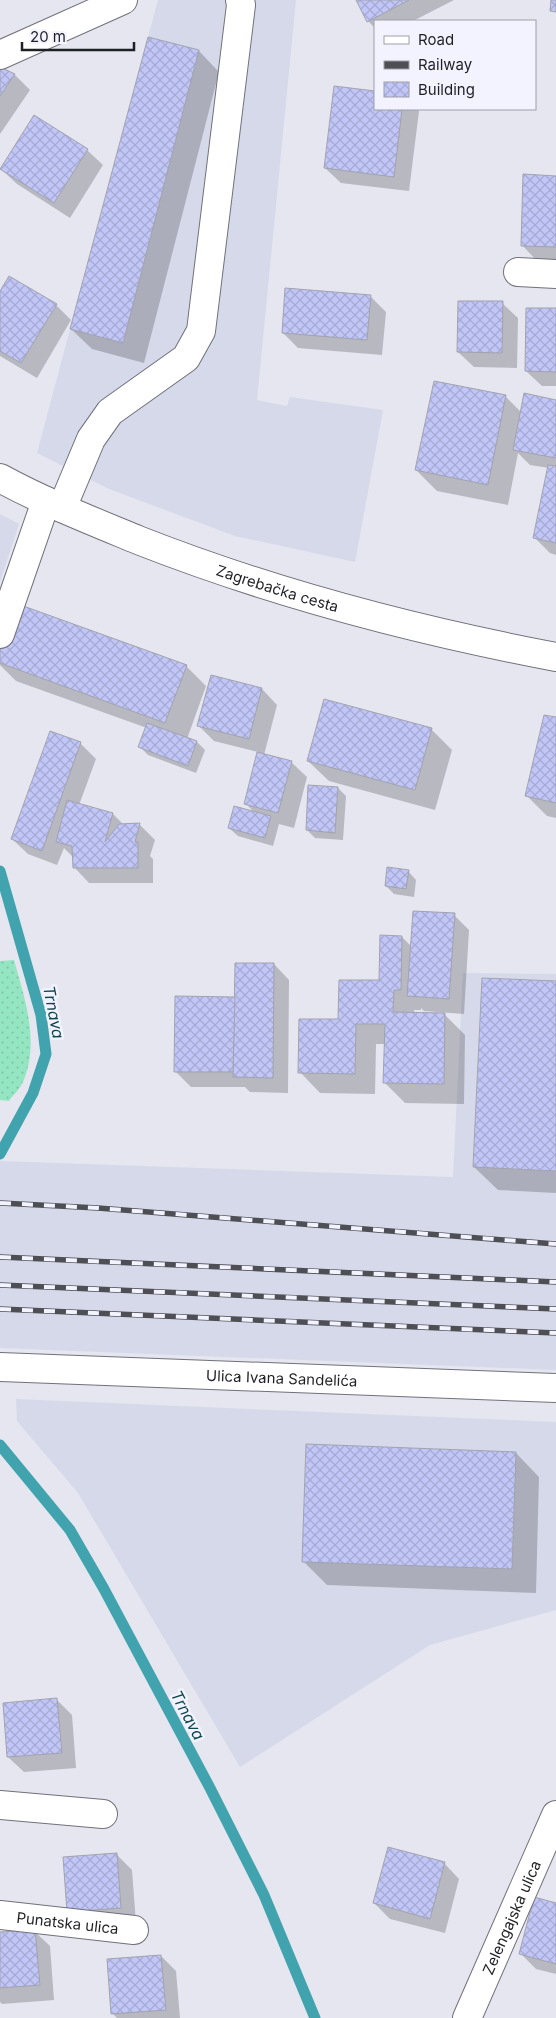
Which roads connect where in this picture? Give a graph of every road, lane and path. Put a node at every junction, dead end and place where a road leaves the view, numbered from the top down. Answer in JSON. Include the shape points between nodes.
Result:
{"nodes":[{"id":1,"x":123,"y":0,"type":"edge"},
{"id":2,"x":240,"y":0,"type":"edge"},
{"id":3,"x":98,"y":6,"type":"edge"},
{"id":4,"x":0,"y":55,"type":"edge"},
{"id":5,"x":518,"y":272,"type":"dead end"},
{"id":6,"x":556,"y":274,"type":"edge"},
{"id":7,"x":5,"y":481,"type":"edge"},
{"id":8,"x":54,"y":504,"type":"junction"},
{"id":9,"x":0,"y":634,"type":"edge"},
{"id":10,"x":556,"y":657,"type":"edge"},
{"id":11,"x":4,"y":1367,"type":"edge"},
{"id":12,"x":556,"y":1388,"type":"edge"},
{"id":13,"x":0,"y":1805,"type":"edge"},
{"id":14,"x":103,"y":1814,"type":"dead end"},
{"id":15,"x":556,"y":1815,"type":"edge"},
{"id":16,"x":0,"y":1915,"type":"edge"},
{"id":17,"x":134,"y":1930,"type":"dead end"},
{"id":18,"x":466,"y":2018,"type":"edge"}],
"edges":[{"from":1,"to":3,"type":"street"},
{"from":2,"to":8,"type":"street","via":[[202,331],[186,358],[110,412]]},
{"from":3,"to":4,"type":"street"},
{"from":5,"to":6,"type":"street"},
{"from":7,"to":8,"type":"street","name":"Zagrebačka cesta"},
{"from":8,"to":9,"type":"street"},
{"from":8,"to":10,"type":"street","name":"Zagrebačka cesta","via":[[254,582],[327,604]]},
{"from":11,"to":12,"type":"street","name":"Ulica Ivana Sandelića"},
{"from":13,"to":14,"type":"street"},
{"from":15,"to":18,"type":"street","name":"Zelengajska ulica"},
{"from":16,"to":17,"type":"street","name":"Punatska ulica"}]}
